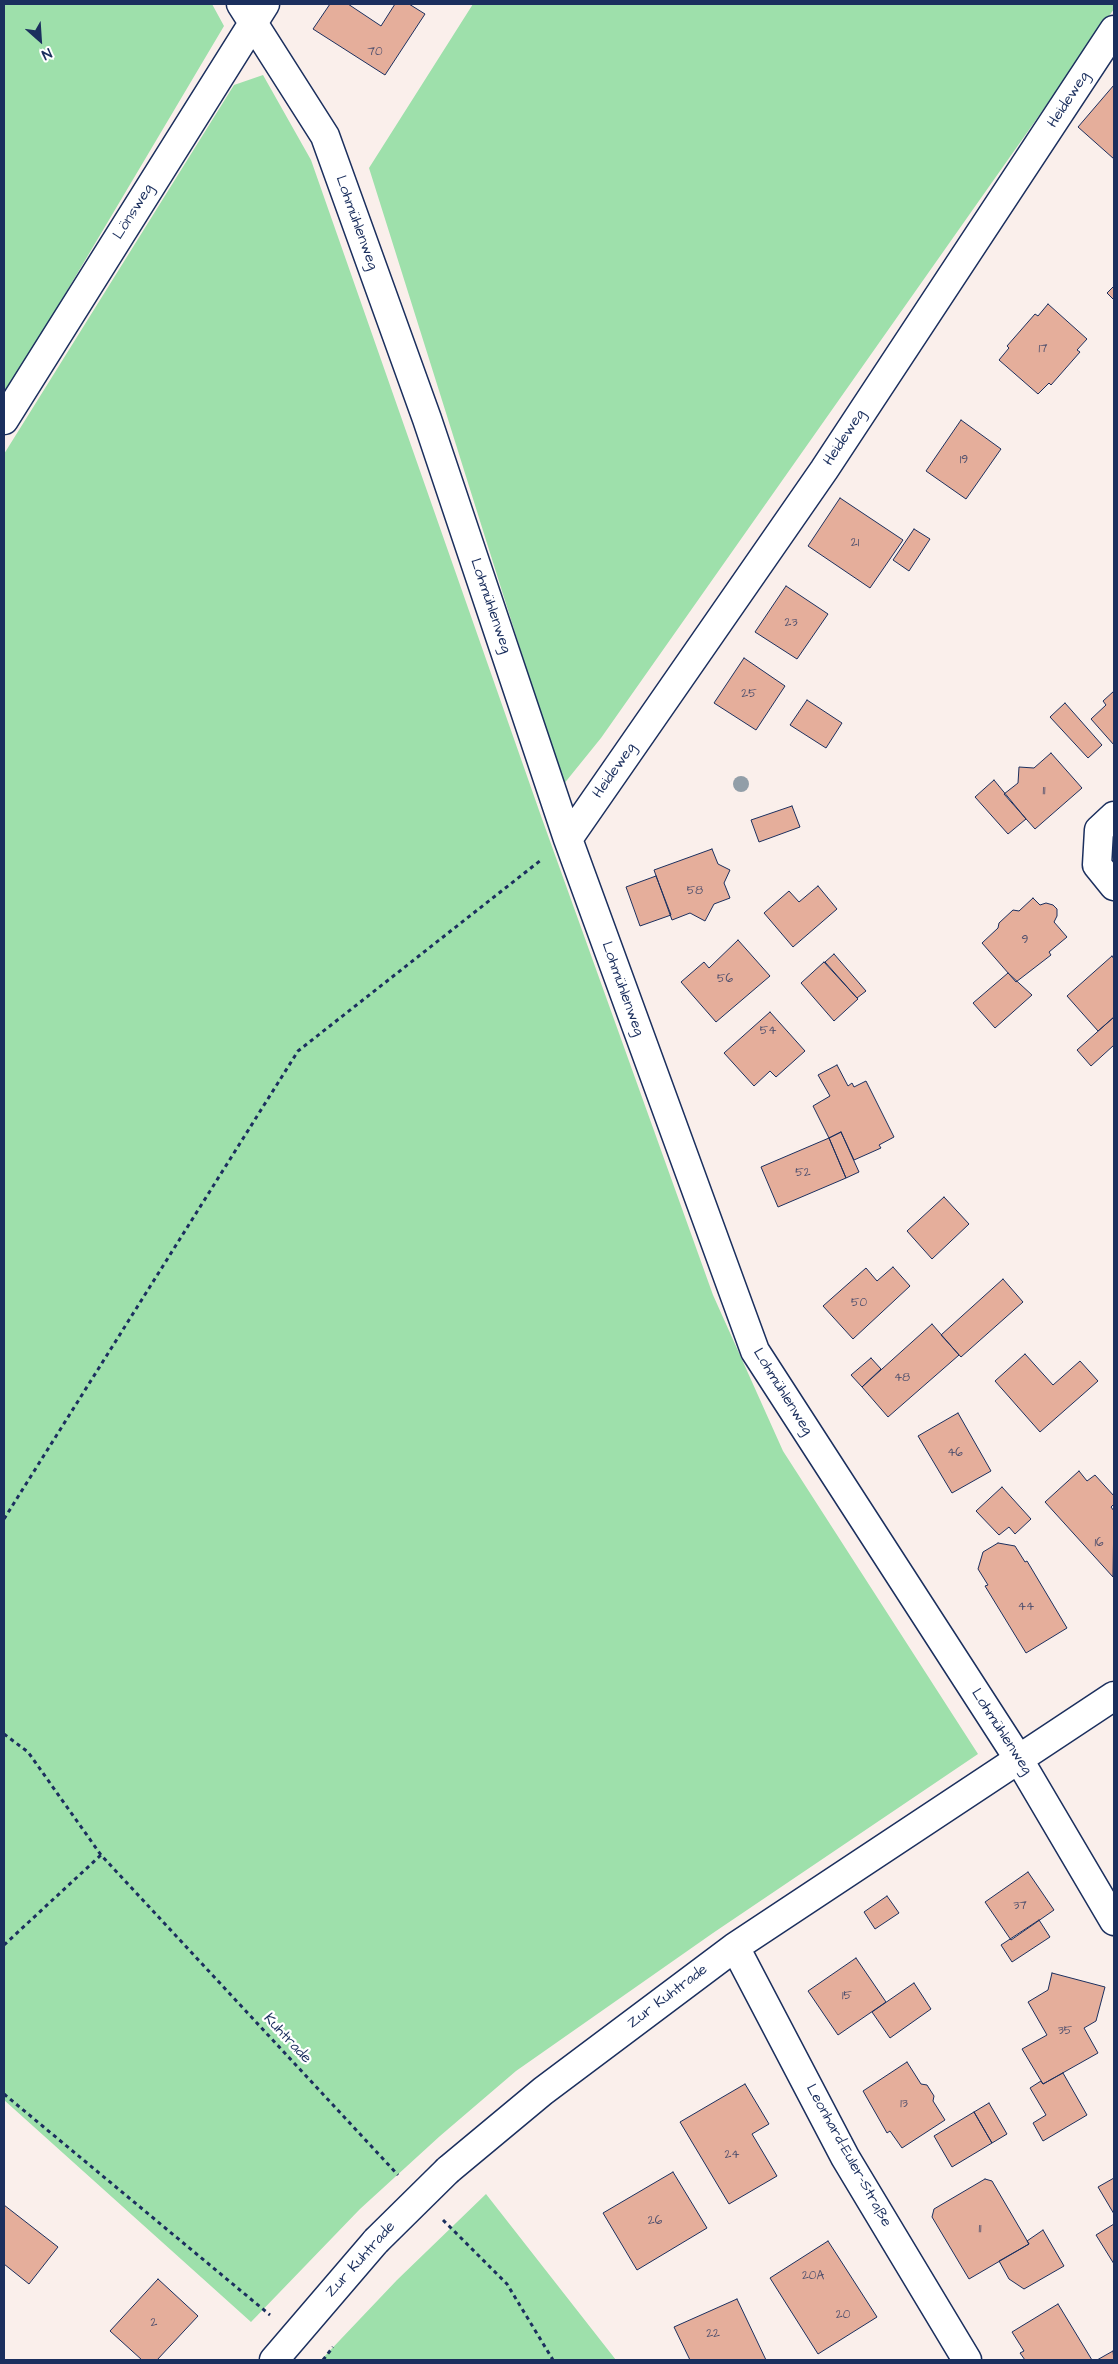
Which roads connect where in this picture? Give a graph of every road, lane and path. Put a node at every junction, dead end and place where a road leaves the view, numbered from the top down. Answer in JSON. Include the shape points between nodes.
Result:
{"nodes":[{"id":1,"x":253,"y":10,"type":"edge"},
{"id":2,"x":1114,"y":30,"type":"edge"},
{"id":3,"x":4,"y":420,"type":"edge"},
{"id":4,"x":1114,"y":816,"type":"edge"},
{"id":5,"x":568,"y":839,"type":"junction"},
{"id":6,"x":1114,"y":886,"type":"edge"},
{"id":7,"x":4,"y":1519,"type":"edge"},
{"id":8,"x":1114,"y":1696,"type":"edge"},
{"id":9,"x":4,"y":1734,"type":"edge"},
{"id":10,"x":1018,"y":1758,"type":"junction"},
{"id":11,"x":100,"y":1855,"type":"junction"},
{"id":12,"x":1114,"y":1921,"type":"edge"},
{"id":13,"x":4,"y":1945,"type":"edge"},
{"id":14,"x":736,"y":1947,"type":"junction"},
{"id":15,"x":4,"y":2094,"type":"edge"},
{"id":16,"x":403,"y":2179,"type":"dead end"},
{"id":17,"x":438,"y":2214,"type":"dead end"},
{"id":18,"x":295,"y":2336,"type":"junction"},
{"id":19,"x":274,"y":2360,"type":"edge"},
{"id":20,"x":553,"y":2360,"type":"edge"},
{"id":21,"x":967,"y":2360,"type":"edge"}],
"edges":[{"from":1,"to":3,"type":"street","name":"Lönsweg"},
{"from":1,"to":5,"type":"street","name":"Lohmühlenweg","via":[[325,136],[427,419]]},
{"from":2,"to":5,"type":"street","name":"Heideweg","via":[[824,470]]},
{"from":4,"to":6,"type":"street","via":[[1099,830],[1097,865]]},
{"from":5,"to":7,"type":"path","via":[[298,1051]]},
{"from":5,"to":10,"type":"street","name":"Lohmühlenweg","via":[[755,1351]]},
{"from":8,"to":10,"type":"street","name":"Zur Kuhtrade"},
{"from":9,"to":11,"type":"path","name":"Kuhtrade","via":[[28,1752]]},
{"from":10,"to":12,"type":"street","name":"Lohmühlenweg"},
{"from":10,"to":14,"type":"street","name":"Zur Kuhtrade"},
{"from":11,"to":13,"type":"path"},
{"from":11,"to":16,"type":"path","name":"Kuhtrade"},
{"from":14,"to":18,"type":"street","name":"Zur Kuhtrade","bridge":true,"via":[[543,2091],[448,2170],[376,2241]]},
{"from":14,"to":21,"type":"street","name":"Leonhard-Euler-Straße","via":[[845,2157]]},
{"from":15,"to":18,"type":"path"},
{"from":17,"to":20,"type":"path","via":[[507,2284]]},
{"from":18,"to":19,"type":"street","name":"Zur Kuhtrade"}]}
